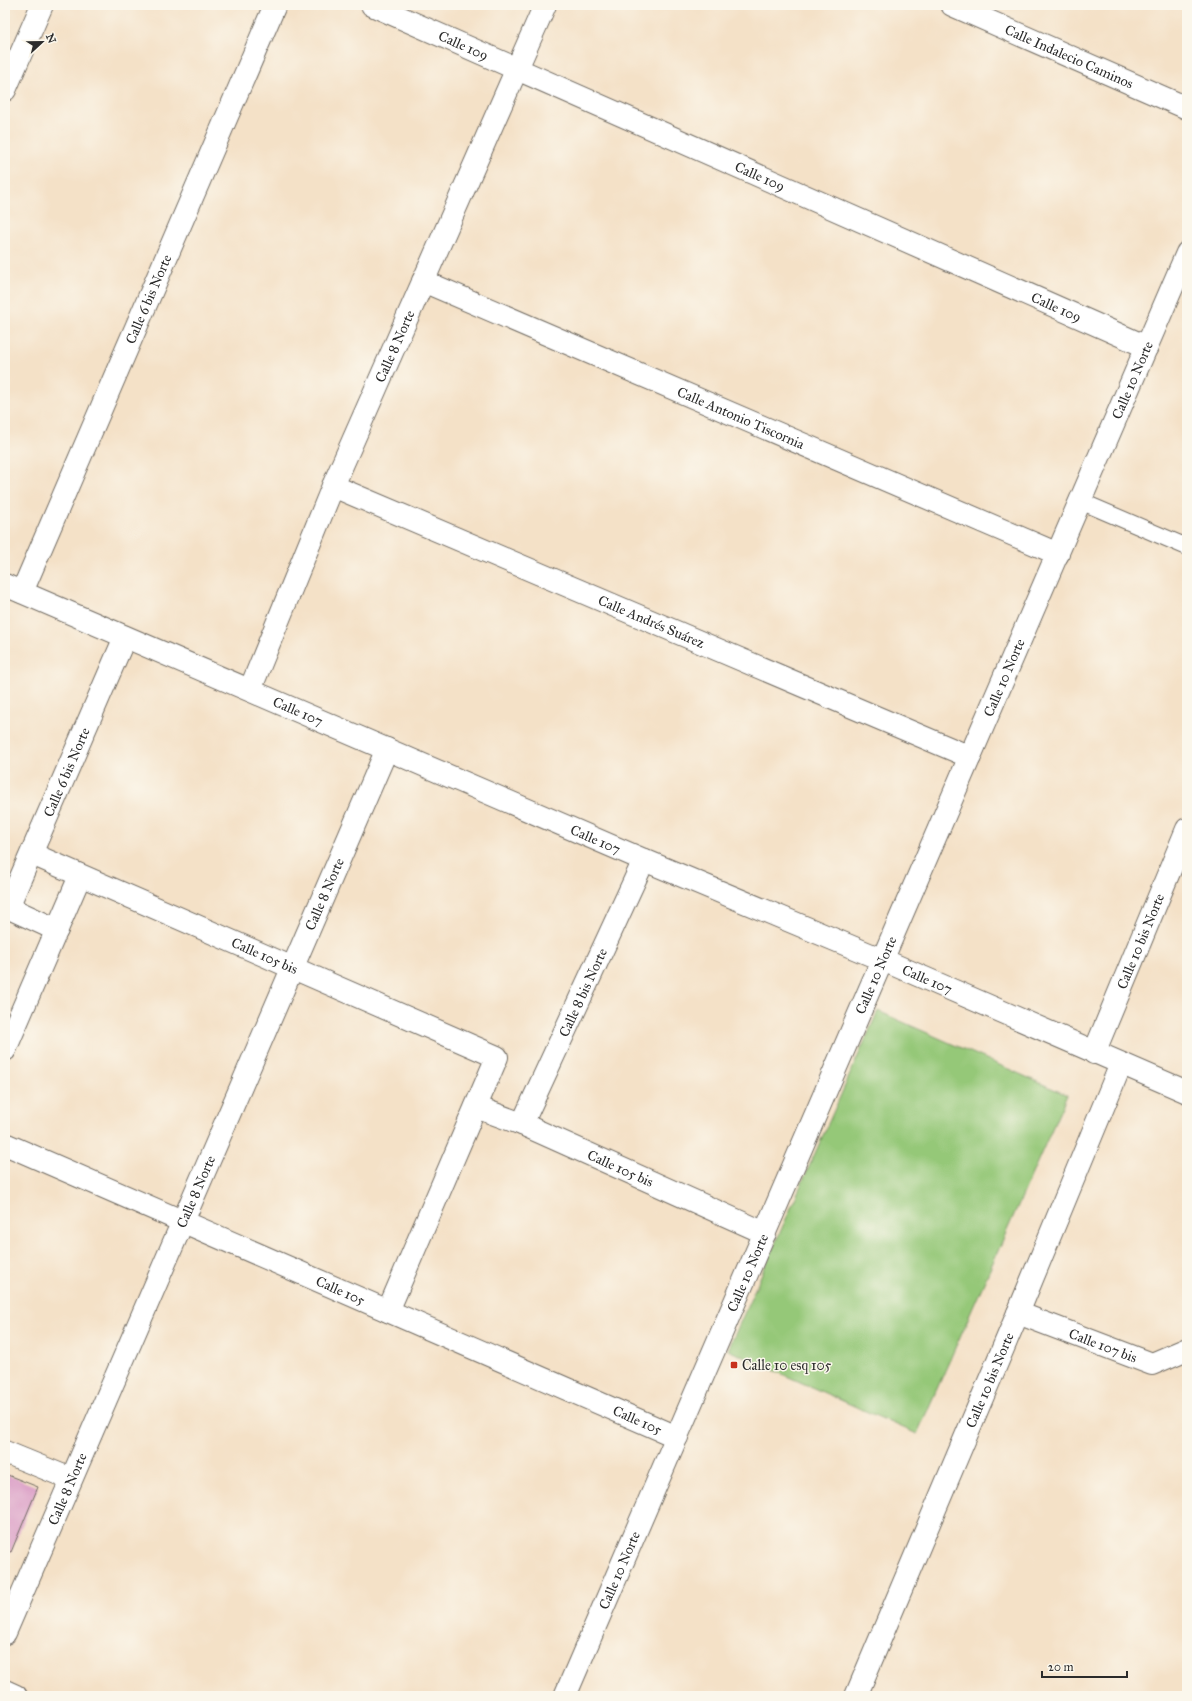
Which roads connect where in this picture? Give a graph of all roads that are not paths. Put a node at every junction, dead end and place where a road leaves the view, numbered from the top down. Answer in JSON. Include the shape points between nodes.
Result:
{"nodes":[{"id":1,"x":42,"y":5,"type":"edge"},
{"id":2,"x":275,"y":5,"type":"edge"},
{"id":3,"x":372,"y":5,"type":"edge"},
{"id":4,"x":545,"y":5,"type":"edge"},
{"id":5,"x":952,"y":5,"type":"edge"},
{"id":6,"x":517,"y":68,"type":"junction"},
{"id":7,"x":5,"y":90,"type":"edge"},
{"id":8,"x":1187,"y":108,"type":"edge"},
{"id":9,"x":1187,"y":253,"type":"edge"},
{"id":10,"x":423,"y":281,"type":"junction"},
{"id":11,"x":1147,"y":347,"type":"junction"},
{"id":12,"x":333,"y":486,"type":"junction"},
{"id":13,"x":1080,"y":501,"type":"junction"},
{"id":14,"x":1187,"y":547,"type":"edge"},
{"id":15,"x":1058,"y":554,"type":"junction"},
{"id":16,"x":13,"y":588,"type":"edge"},
{"id":17,"x":125,"y":637,"type":"junction"},
{"id":18,"x":250,"y":690,"type":"junction"},
{"id":19,"x":387,"y":749,"type":"junction"},
{"id":20,"x":970,"y":757,"type":"junction"},
{"id":21,"x":1187,"y":829,"type":"edge"},
{"id":22,"x":32,"y":854,"type":"junction"},
{"id":23,"x":644,"y":860,"type":"junction"},
{"id":24,"x":80,"y":876,"type":"junction"},
{"id":25,"x":7,"y":907,"type":"edge"},
{"id":26,"x":57,"y":930,"type":"junction"},
{"id":27,"x":883,"y":960,"type":"junction"},
{"id":28,"x":292,"y":968,"type":"junction"},
{"id":29,"x":5,"y":1050,"type":"edge"},
{"id":30,"x":1094,"y":1053,"type":"junction"},
{"id":31,"x":1121,"y":1064,"type":"junction"},
{"id":32,"x":1187,"y":1092,"type":"edge"},
{"id":33,"x":476,"y":1107,"type":"junction"},
{"id":34,"x":522,"y":1124,"type":"junction"},
{"id":35,"x":5,"y":1144,"type":"edge"},
{"id":36,"x":183,"y":1222,"type":"junction"},
{"id":37,"x":765,"y":1233,"type":"junction"},
{"id":38,"x":388,"y":1311,"type":"junction"},
{"id":39,"x":1018,"y":1313,"type":"junction"},
{"id":40,"x":1187,"y":1350,"type":"edge"},
{"id":41,"x":676,"y":1437,"type":"junction"},
{"id":42,"x":5,"y":1452,"type":"edge"},
{"id":43,"x":71,"y":1479,"type":"junction"},
{"id":44,"x":5,"y":1633,"type":"edge"},
{"id":45,"x":5,"y":1691,"type":"edge"},
{"id":46,"x":16,"y":1696,"type":"edge"},
{"id":47,"x":565,"y":1696,"type":"edge"},
{"id":48,"x":856,"y":1696,"type":"edge"}],
"edges":[{"from":1,"to":7,"type":"street"},
{"from":2,"to":16,"type":"street","name":"Calle 6 bis Norte"},
{"from":3,"to":6,"type":"street","name":"Calle 109"},
{"from":4,"to":6,"type":"street","name":"Calle 8 Norte"},
{"from":5,"to":8,"type":"street","name":"Calle Indalecio Caminos"},
{"from":6,"to":10,"type":"street","name":"Calle 8 Norte"},
{"from":6,"to":11,"type":"street","name":"Calle 109"},
{"from":9,"to":11,"type":"street","name":"Calle 10 Norte"},
{"from":10,"to":12,"type":"street","name":"Calle 8 Norte"},
{"from":10,"to":15,"type":"street","name":"Calle Antonio Tiscornia"},
{"from":11,"to":13,"type":"street","name":"Calle 10 Norte"},
{"from":12,"to":18,"type":"street","name":"Calle 8 Norte"},
{"from":12,"to":20,"type":"street","name":"Calle Andrés Suárez"},
{"from":13,"to":14,"type":"street"},
{"from":13,"to":15,"type":"street","name":"Calle 10 Norte"},
{"from":15,"to":20,"type":"street","name":"Calle 10 Norte"},
{"from":16,"to":17,"type":"street","name":"Calle 107"},
{"from":17,"to":18,"type":"street","name":"Calle 107"},
{"from":17,"to":22,"type":"street","name":"Calle 6 bis Norte"},
{"from":18,"to":19,"type":"street","name":"Calle 107"},
{"from":19,"to":23,"type":"street","name":"Calle 107"},
{"from":19,"to":28,"type":"street","name":"Calle 8 Norte"},
{"from":20,"to":27,"type":"street","name":"Calle 10 Norte"},
{"from":21,"to":30,"type":"street","name":"Calle 10 bis Norte"},
{"from":22,"to":24,"type":"street","name":"Calle 105 bis"},
{"from":22,"to":25,"type":"street","name":"Calle 6 bis Norte"},
{"from":23,"to":27,"type":"street","name":"Calle 107"},
{"from":23,"to":34,"type":"street","name":"Calle 8 bis Norte"},
{"from":24,"to":26,"type":"street"},
{"from":24,"to":28,"type":"street","name":"Calle 105 bis"},
{"from":25,"to":26,"type":"street"},
{"from":26,"to":29,"type":"street"},
{"from":27,"to":30,"type":"street","name":"Calle 107"},
{"from":27,"to":37,"type":"street","name":"Calle 10 Norte"},
{"from":28,"to":33,"type":"street","name":"Calle 105 bis","via":[[497,1057]]},
{"from":28,"to":36,"type":"street","name":"Calle 8 Norte"},
{"from":30,"to":31,"type":"street","name":"Calle 107"},
{"from":31,"to":32,"type":"street","name":"Calle 107"},
{"from":31,"to":39,"type":"street","name":"Calle 10 bis Norte"},
{"from":33,"to":34,"type":"street","name":"Calle 105 bis"},
{"from":33,"to":38,"type":"street"},
{"from":34,"to":37,"type":"street","name":"Calle 105 bis"},
{"from":35,"to":36,"type":"street","name":"Calle 105"},
{"from":36,"to":38,"type":"street","name":"Calle 105"},
{"from":36,"to":43,"type":"street","name":"Calle 8 Norte"},
{"from":37,"to":41,"type":"street","name":"Calle 10 Norte"},
{"from":38,"to":41,"type":"street","name":"Calle 105"},
{"from":39,"to":40,"type":"street","name":"Calle 107 bis","via":[[1152,1364]]},
{"from":39,"to":48,"type":"street","name":"Calle 10 bis Norte"},
{"from":41,"to":47,"type":"street","name":"Calle 10 Norte"},
{"from":42,"to":43,"type":"street"},
{"from":43,"to":44,"type":"street","name":"Calle 8 Norte"},
{"from":45,"to":46,"type":"street"}]}
